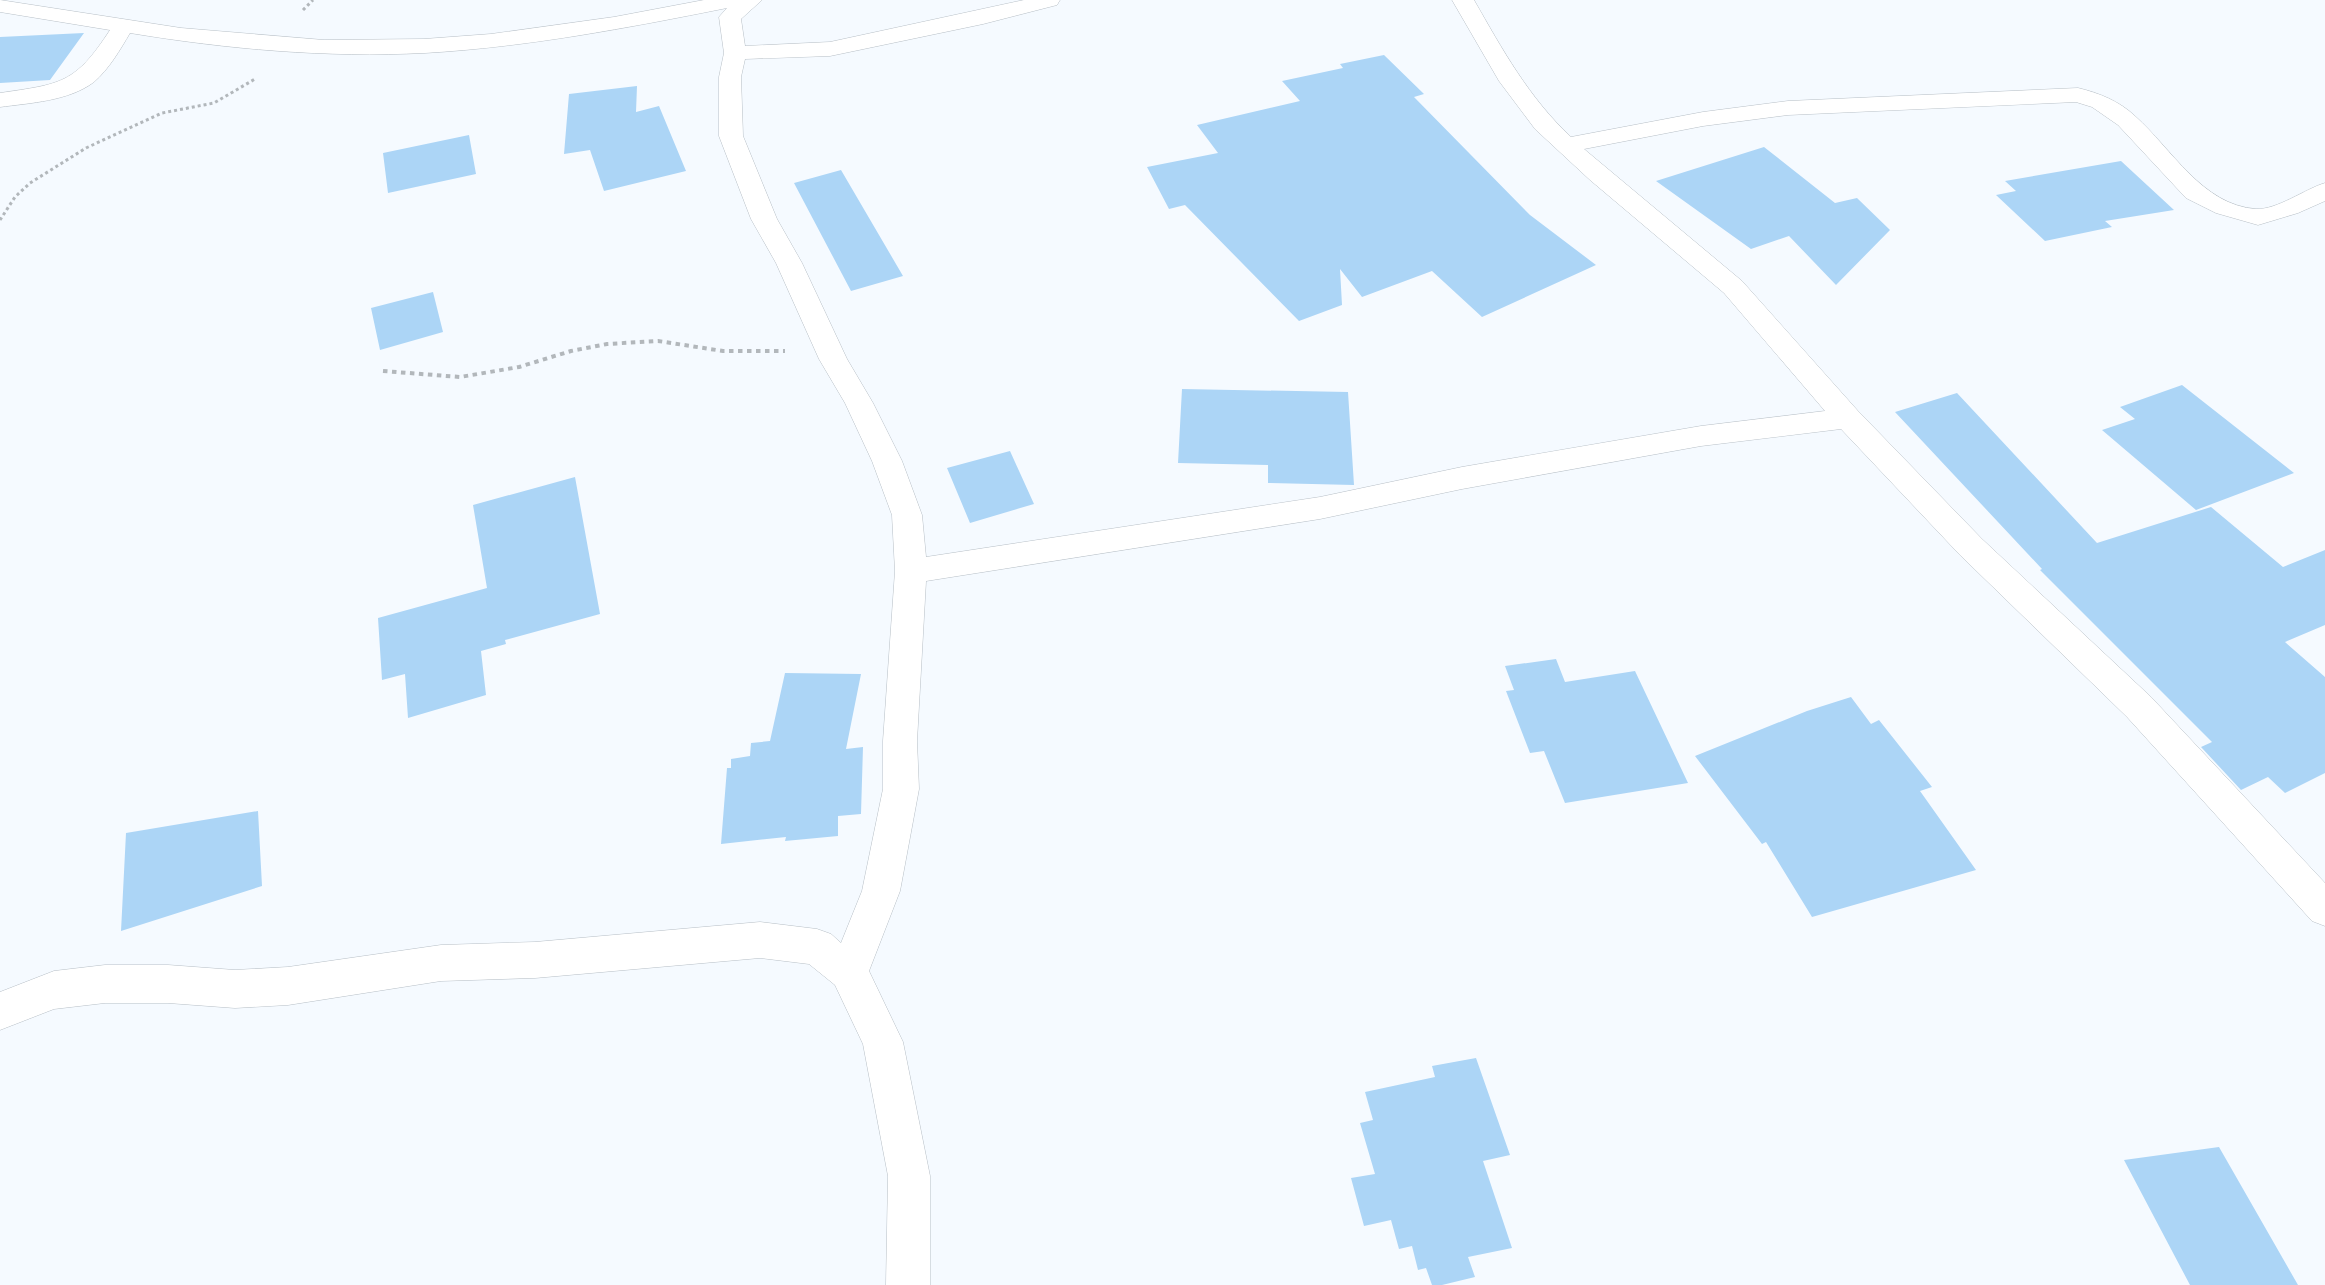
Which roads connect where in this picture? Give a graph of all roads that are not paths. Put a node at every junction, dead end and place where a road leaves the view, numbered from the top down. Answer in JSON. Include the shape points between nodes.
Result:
{"nodes":[{"id":1,"x":737,"y":0,"type":"edge"},
{"id":2,"x":751,"y":0,"type":"edge"},
{"id":3,"x":1049,"y":0,"type":"edge"},
{"id":4,"x":1463,"y":0,"type":"edge"},
{"id":5,"x":0,"y":6,"type":"edge"},
{"id":6,"x":124,"y":26,"type":"junction"},
{"id":7,"x":735,"y":53,"type":"junction"},
{"id":8,"x":0,"y":100,"type":"edge"},
{"id":9,"x":1565,"y":145,"type":"junction"},
{"id":10,"x":2325,"y":191,"type":"edge"},
{"id":11,"x":1848,"y":418,"type":"junction"},
{"id":12,"x":911,"y":571,"type":"junction"},
{"id":13,"x":2325,"y":909,"type":"edge"},
{"id":14,"x":849,"y":972,"type":"junction"},
{"id":15,"x":0,"y":1011,"type":"edge"},
{"id":16,"x":908,"y":1285,"type":"edge"}],
"edges":[{"from":1,"to":6,"type":"street","via":[[614,24],[491,41],[424,45],[324,47]]},
{"from":2,"to":7,"type":"street","via":[[730,17]]},
{"from":3,"to":7,"type":"street","via":[[830,49]]},
{"from":4,"to":9,"type":"street","via":[[1510,81]]},
{"from":5,"to":6,"type":"street"},
{"from":6,"to":8,"type":"street","via":[[91,73],[76,83]]},
{"from":7,"to":12,"type":"street","via":[[730,77],[731,136],[764,219],[887,461],[908,515]]},
{"from":9,"to":10,"type":"street","via":[[1703,119],[1788,108],[2078,95],[2100,102],[2126,120],[2195,193],[2225,208],[2258,217]]},
{"from":9,"to":11,"type":"street","via":[[1733,287]]},
{"from":11,"to":12,"type":"street","via":[[1701,436],[1462,478],[1320,508]]},
{"from":11,"to":13,"type":"street","via":[[1971,547],[2139,707]]},
{"from":12,"to":14,"type":"street","via":[[900,741],[902,789],[881,891]]},
{"from":14,"to":15,"type":"street","via":[[817,947],[760,940],[558,958],[441,963],[288,986],[235,989],[105,984],[54,990]]},
{"from":14,"to":16,"type":"street","via":[[883,1042],[909,1176]]}]}
